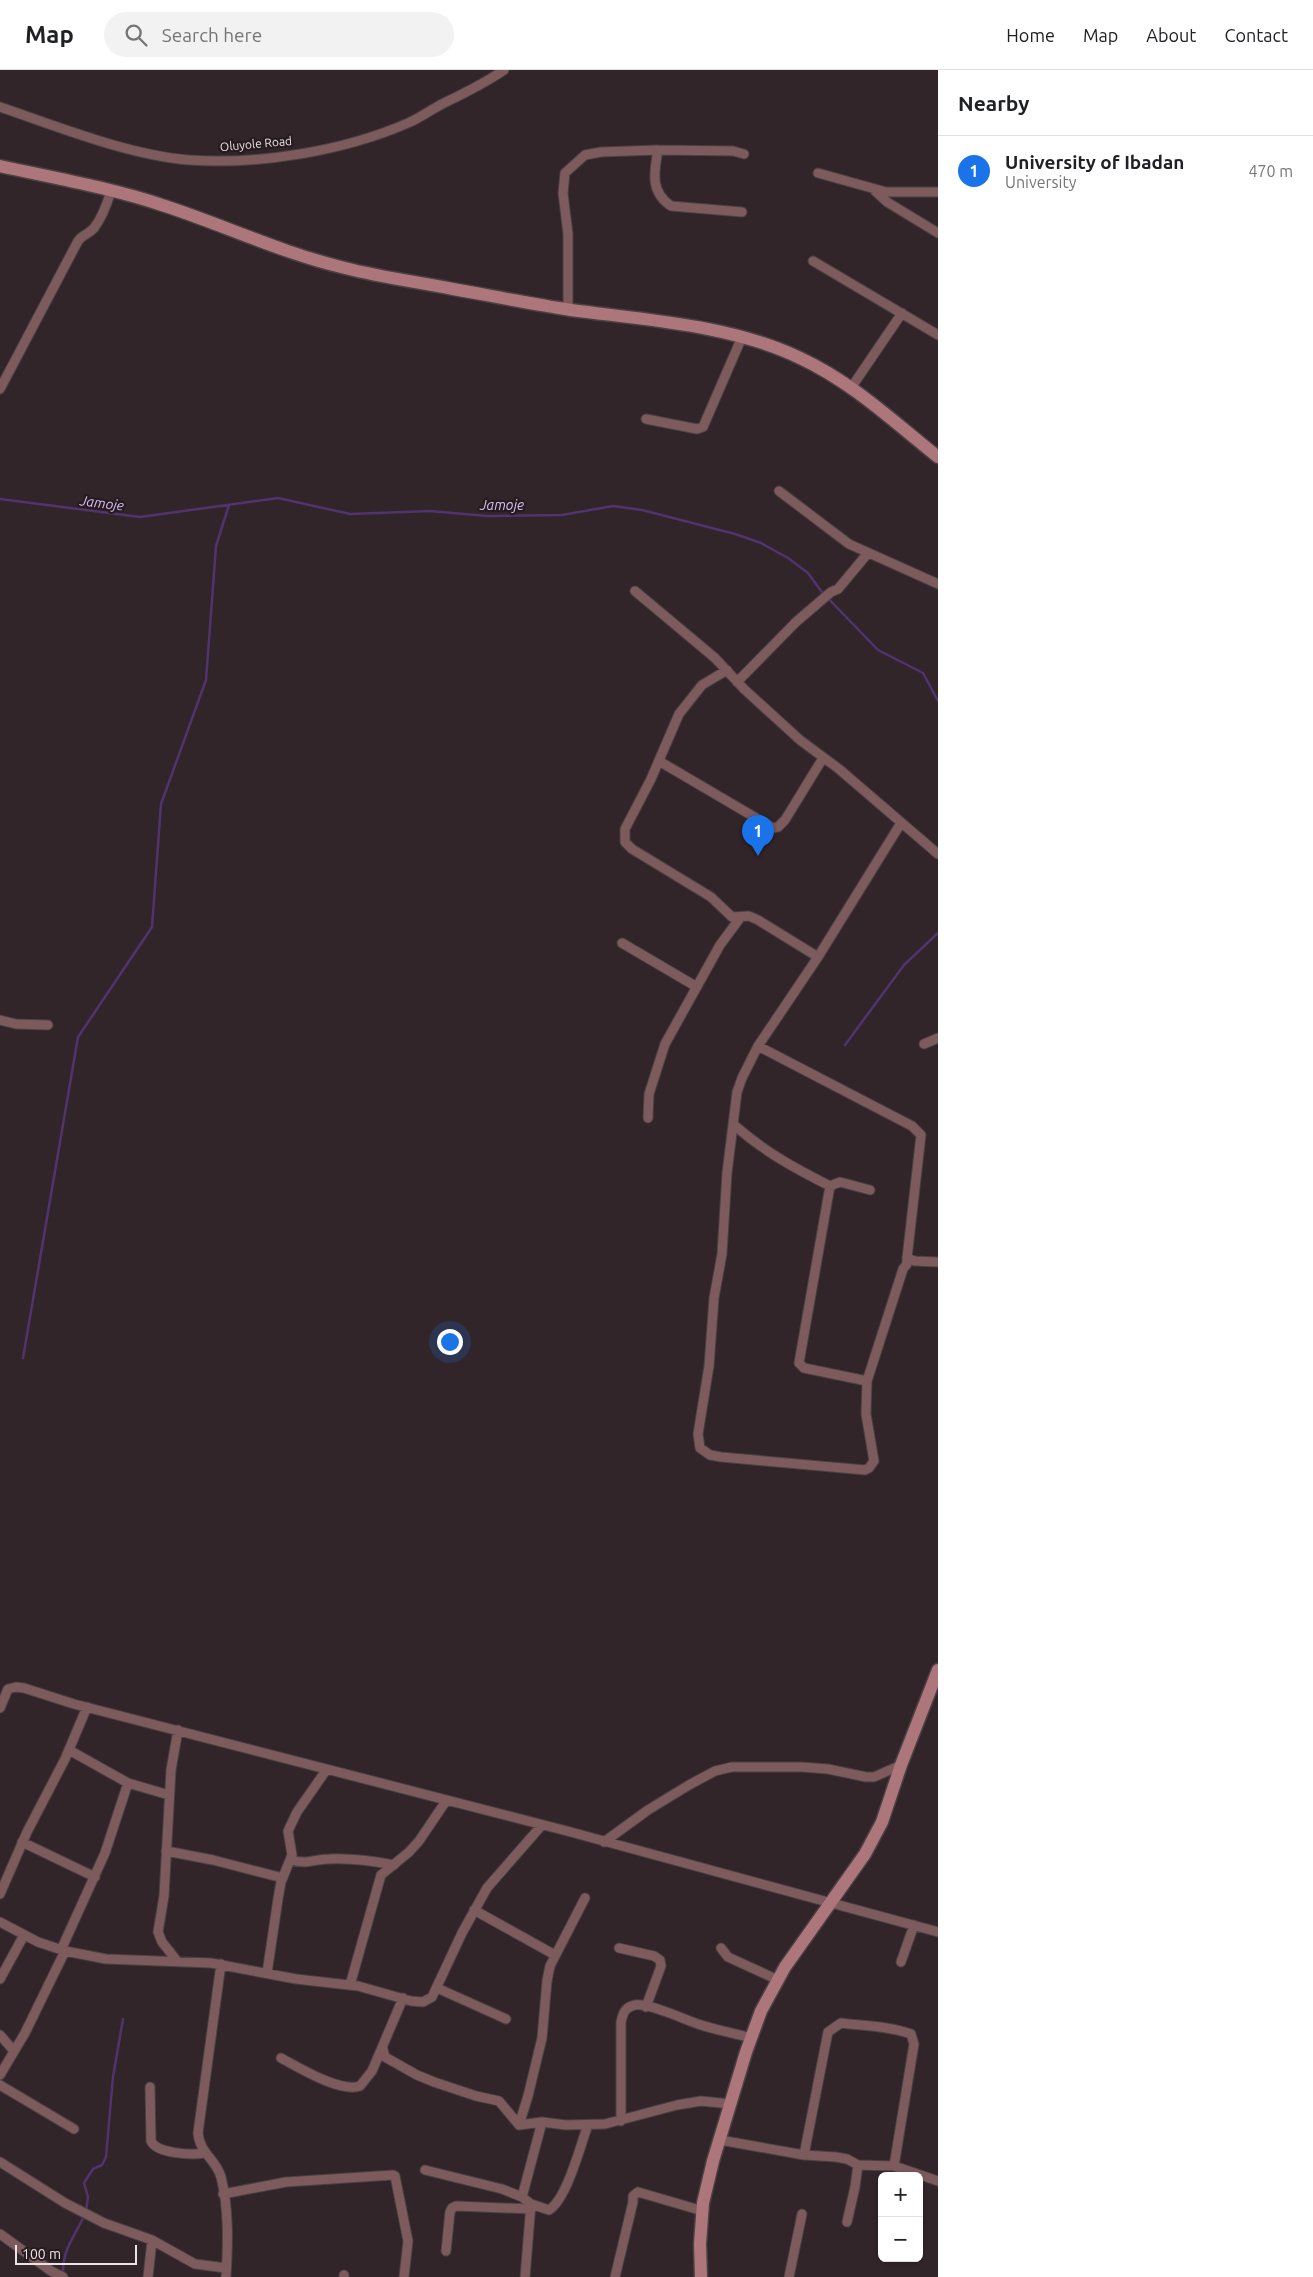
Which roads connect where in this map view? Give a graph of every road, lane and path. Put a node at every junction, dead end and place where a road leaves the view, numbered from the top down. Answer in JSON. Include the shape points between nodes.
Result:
{"nodes":[{"id":1,"x":504,"y":70,"type":"edge"},
{"id":2,"x":0,"y":107,"type":"edge"},
{"id":3,"x":658,"y":150,"type":"junction"},
{"id":4,"x":744,"y":154,"type":"dead end"},
{"id":5,"x":0,"y":166,"type":"edge"},
{"id":6,"x":818,"y":173,"type":"dead end"},
{"id":7,"x":873,"y":189,"type":"junction"},
{"id":8,"x":111,"y":191,"type":"junction"},
{"id":9,"x":938,"y":192,"type":"edge"},
{"id":10,"x":742,"y":212,"type":"dead end"},
{"id":11,"x":938,"y":233,"type":"edge"},
{"id":12,"x":813,"y":261,"type":"dead end"},
{"id":13,"x":568,"y":309,"type":"junction"},
{"id":14,"x":902,"y":313,"type":"junction"},
{"id":15,"x":938,"y":335,"type":"edge"},
{"id":16,"x":742,"y":337,"type":"junction"},
{"id":17,"x":850,"y":388,"type":"junction"},
{"id":18,"x":0,"y":389,"type":"edge"},
{"id":19,"x":646,"y":420,"type":"dead end"},
{"id":20,"x":938,"y":457,"type":"edge"},
{"id":21,"x":779,"y":491,"type":"dead end"},
{"id":22,"x":868,"y":553,"type":"junction"},
{"id":23,"x":938,"y":584,"type":"edge"},
{"id":24,"x":634,"y":591,"type":"dead end"},
{"id":25,"x":727,"y":670,"type":"junction"},
{"id":26,"x":737,"y":682,"type":"junction"},
{"id":27,"x":823,"y":758,"type":"junction"},
{"id":28,"x":659,"y":761,"type":"junction"},
{"id":29,"x":901,"y":823,"type":"junction"},
{"id":30,"x":938,"y":854,"type":"edge"},
{"id":31,"x":740,"y":918,"type":"junction"},
{"id":32,"x":622,"y":943,"type":"dead end"},
{"id":33,"x":818,"y":957,"type":"junction"},
{"id":34,"x":697,"y":987,"type":"junction"},
{"id":35,"x":0,"y":1020,"type":"edge"},
{"id":36,"x":48,"y":1025,"type":"dead end"},
{"id":37,"x":938,"y":1038,"type":"edge"},
{"id":38,"x":924,"y":1044,"type":"dead end"},
{"id":39,"x":758,"y":1046,"type":"junction"},
{"id":40,"x":648,"y":1118,"type":"dead end"},
{"id":41,"x":734,"y":1125,"type":"junction"},
{"id":42,"x":830,"y":1186,"type":"junction"},
{"id":43,"x":870,"y":1190,"type":"dead end"},
{"id":44,"x":906,"y":1258,"type":"junction"},
{"id":45,"x":938,"y":1262,"type":"edge"},
{"id":46,"x":867,"y":1381,"type":"junction"},
{"id":47,"x":938,"y":1670,"type":"edge"},
{"id":48,"x":87,"y":1707,"type":"junction"},
{"id":49,"x":0,"y":1708,"type":"edge"},
{"id":50,"x":178,"y":1730,"type":"junction"},
{"id":51,"x":69,"y":1750,"type":"junction"},
{"id":52,"x":901,"y":1765,"type":"junction"},
{"id":53,"x":327,"y":1769,"type":"junction"},
{"id":54,"x":128,"y":1783,"type":"junction"},
{"id":55,"x":169,"y":1795,"type":"junction"},
{"id":56,"x":446,"y":1801,"type":"junction"},
{"id":57,"x":542,"y":1825,"type":"junction"},
{"id":58,"x":22,"y":1842,"type":"junction"},
{"id":59,"x":604,"y":1842,"type":"junction"},
{"id":60,"x":166,"y":1851,"type":"junction"},
{"id":61,"x":291,"y":1860,"type":"junction"},
{"id":62,"x":378,"y":1862,"type":"junction"},
{"id":63,"x":394,"y":1865,"type":"junction"},
{"id":64,"x":383,"y":1872,"type":"junction"},
{"id":65,"x":95,"y":1877,"type":"junction"},
{"id":66,"x":283,"y":1878,"type":"junction"},
{"id":67,"x":0,"y":1894,"type":"edge"},
{"id":68,"x":585,"y":1898,"type":"dead end"},
{"id":69,"x":830,"y":1904,"type":"junction"},
{"id":70,"x":474,"y":1910,"type":"junction"},
{"id":71,"x":0,"y":1922,"type":"edge"},
{"id":72,"x":914,"y":1925,"type":"junction"},
{"id":73,"x":938,"y":1932,"type":"edge"},
{"id":74,"x":24,"y":1935,"type":"junction"},
{"id":75,"x":619,"y":1948,"type":"dead end"},
{"id":76,"x":721,"y":1948,"type":"dead end"},
{"id":77,"x":63,"y":1951,"type":"junction"},
{"id":78,"x":555,"y":1955,"type":"junction"},
{"id":79,"x":177,"y":1961,"type":"junction"},
{"id":80,"x":901,"y":1962,"type":"dead end"},
{"id":81,"x":221,"y":1964,"type":"junction"},
{"id":82,"x":267,"y":1973,"type":"junction"},
{"id":83,"x":0,"y":1979,"type":"edge"},
{"id":84,"x":778,"y":1980,"type":"junction"},
{"id":85,"x":350,"y":1985,"type":"junction"},
{"id":86,"x":437,"y":1988,"type":"junction"},
{"id":87,"x":403,"y":1998,"type":"junction"},
{"id":88,"x":646,"y":2007,"type":"junction"},
{"id":89,"x":506,"y":2019,"type":"dead end"},
{"id":90,"x":0,"y":2035,"type":"edge"},
{"id":91,"x":751,"y":2038,"type":"junction"},
{"id":92,"x":383,"y":2049,"type":"junction"},
{"id":93,"x":14,"y":2051,"type":"junction"},
{"id":94,"x":281,"y":2058,"type":"dead end"},
{"id":95,"x":0,"y":2074,"type":"edge"},
{"id":96,"x":0,"y":2085,"type":"edge"},
{"id":97,"x":150,"y":2087,"type":"dead end"},
{"id":98,"x":731,"y":2104,"type":"junction"},
{"id":99,"x":621,"y":2121,"type":"junction"},
{"id":100,"x":542,"y":2122,"type":"junction"},
{"id":101,"x":519,"y":2125,"type":"junction"},
{"id":102,"x":588,"y":2125,"type":"junction"},
{"id":103,"x":74,"y":2129,"type":"dead end"},
{"id":104,"x":720,"y":2140,"type":"junction"},
{"id":105,"x":204,"y":2153,"type":"junction"},
{"id":106,"x":804,"y":2155,"type":"junction"},
{"id":107,"x":0,"y":2162,"type":"edge"},
{"id":108,"x":858,"y":2165,"type":"junction"},
{"id":109,"x":894,"y":2166,"type":"junction"},
{"id":110,"x":425,"y":2170,"type":"dead end"},
{"id":111,"x":938,"y":2181,"type":"edge"},
{"id":112,"x":223,"y":2194,"type":"junction"},
{"id":113,"x":522,"y":2197,"type":"junction"},
{"id":114,"x":531,"y":2206,"type":"junction"},
{"id":115,"x":703,"y":2211,"type":"junction"},
{"id":116,"x":802,"y":2214,"type":"dead end"},
{"id":117,"x":847,"y":2222,"type":"dead end"},
{"id":118,"x":0,"y":2234,"type":"edge"},
{"id":119,"x":152,"y":2240,"type":"junction"},
{"id":120,"x":446,"y":2251,"type":"dead end"},
{"id":121,"x":226,"y":2272,"type":"edge"},
{"id":122,"x":63,"y":2277,"type":"edge"},
{"id":123,"x":148,"y":2277,"type":"edge"},
{"id":124,"x":404,"y":2277,"type":"edge"},
{"id":125,"x":525,"y":2277,"type":"edge"},
{"id":126,"x":615,"y":2277,"type":"edge"},
{"id":127,"x":701,"y":2277,"type":"edge"},
{"id":128,"x":789,"y":2277,"type":"edge"}],
"edges":[{"from":1,"to":2,"type":"street","name":"Oluyole Road","via":[[409,123],[366,138],[324,150],[231,161],[188,160],[148,153]]},
{"from":3,"to":4,"type":"street"},
{"from":3,"to":10,"type":"street","via":[[654,171],[658,195],[665,202],[671,206]]},
{"from":3,"to":13,"type":"street","via":[[585,155],[565,173]]},
{"from":5,"to":8,"type":"street"},
{"from":6,"to":7,"type":"street"},
{"from":7,"to":9,"type":"street"},
{"from":7,"to":11,"type":"street","via":[[887,202]]},
{"from":8,"to":13,"type":"street","via":[[165,206],[318,262]]},
{"from":8,"to":18,"type":"street","via":[[93,230],[78,241]]},
{"from":12,"to":14,"type":"street"},
{"from":13,"to":16,"type":"street"},
{"from":14,"to":15,"type":"street"},
{"from":14,"to":17,"type":"street"},
{"from":16,"to":17,"type":"street","via":[[798,356],[824,369]]},
{"from":16,"to":19,"type":"street","via":[[700,429]]},
{"from":17,"to":20,"type":"street"},
{"from":21,"to":22,"type":"street","via":[[833,534]]},
{"from":22,"to":23,"type":"street"},
{"from":22,"to":26,"type":"street","via":[[838,589],[796,622]]},
{"from":24,"to":25,"type":"street"},
{"from":25,"to":26,"type":"street"},
{"from":25,"to":28,"type":"street","via":[[702,685],[688,701],[672,725]]},
{"from":26,"to":27,"type":"street"},
{"from":27,"to":28,"type":"street","via":[[785,820],[773,828]]},
{"from":27,"to":29,"type":"street"},
{"from":28,"to":31,"type":"street","via":[[625,829],[625,842],[711,896],[732,917]]},
{"from":29,"to":30,"type":"street"},
{"from":29,"to":33,"type":"street"},
{"from":31,"to":33,"type":"street","via":[[749,916],[758,920]]},
{"from":31,"to":34,"type":"street","via":[[720,945]]},
{"from":32,"to":34,"type":"street"},
{"from":33,"to":39,"type":"street"},
{"from":34,"to":40,"type":"street","via":[[666,1044],[649,1094]]},
{"from":35,"to":36,"type":"street"},
{"from":37,"to":38,"type":"street"},
{"from":39,"to":41,"type":"street","via":[[737,1092]]},
{"from":39,"to":44,"type":"street","via":[[912,1126],[921,1135]]},
{"from":41,"to":42,"type":"street","via":[[782,1162]]},
{"from":41,"to":46,"type":"street","via":[[698,1446],[704,1452],[721,1457],[865,1470],[874,1461],[866,1414]]},
{"from":42,"to":43,"type":"street","via":[[840,1182]]},
{"from":42,"to":46,"type":"street","via":[[799,1363],[804,1368]]},
{"from":44,"to":45,"type":"street"},
{"from":44,"to":46,"type":"street","via":[[907,1264]]},
{"from":47,"to":52,"type":"street"},
{"from":48,"to":49,"type":"street","via":[[16,1687],[7,1691]]},
{"from":48,"to":50,"type":"street"},
{"from":48,"to":51,"type":"street"},
{"from":50,"to":53,"type":"street"},
{"from":50,"to":55,"type":"street"},
{"from":51,"to":54,"type":"street"},
{"from":51,"to":58,"type":"street"},
{"from":52,"to":59,"type":"street","via":[[874,1777],[801,1767],[732,1767],[715,1771],[648,1810]]},
{"from":52,"to":69,"type":"street","via":[[882,1822],[865,1854]]},
{"from":53,"to":56,"type":"street"},
{"from":53,"to":61,"type":"street","via":[[288,1831]]},
{"from":54,"to":55,"type":"street"},
{"from":54,"to":65,"type":"street"},
{"from":55,"to":60,"type":"street"},
{"from":56,"to":57,"type":"street"},
{"from":56,"to":63,"type":"street","via":[[419,1841]]},
{"from":57,"to":59,"type":"street"},
{"from":57,"to":70,"type":"street","via":[[487,1888]]},
{"from":58,"to":65,"type":"street"},
{"from":58,"to":67,"type":"street"},
{"from":59,"to":69,"type":"street"},
{"from":60,"to":66,"type":"street"},
{"from":60,"to":79,"type":"street","via":[[158,1932]]},
{"from":61,"to":62,"type":"street","via":[[306,1863],[320,1859]]},
{"from":61,"to":66,"type":"street"},
{"from":62,"to":63,"type":"street"},
{"from":62,"to":64,"type":"street"},
{"from":63,"to":64,"type":"street"},
{"from":64,"to":85,"type":"street"},
{"from":65,"to":77,"type":"street"},
{"from":66,"to":82,"type":"street"},
{"from":68,"to":78,"type":"street"},
{"from":69,"to":72,"type":"street"},
{"from":69,"to":84,"type":"street"},
{"from":70,"to":78,"type":"street"},
{"from":70,"to":86,"type":"street"},
{"from":71,"to":74,"type":"street"},
{"from":72,"to":73,"type":"street"},
{"from":72,"to":80,"type":"street"},
{"from":74,"to":77,"type":"street"},
{"from":74,"to":83,"type":"street"},
{"from":75,"to":88,"type":"street","via":[[660,1960],[661,1966]]},
{"from":76,"to":84,"type":"street","via":[[728,1957]]},
{"from":77,"to":79,"type":"street","via":[[106,1959]]},
{"from":77,"to":93,"type":"street","via":[[48,1988]]},
{"from":78,"to":101,"type":"street","via":[[546,1981],[542,2038]]},
{"from":79,"to":81,"type":"street"},
{"from":81,"to":82,"type":"street"},
{"from":81,"to":105,"type":"street","via":[[198,2133]]},
{"from":82,"to":85,"type":"street"},
{"from":84,"to":91,"type":"street"},
{"from":85,"to":87,"type":"street"},
{"from":86,"to":87,"type":"street","via":[[426,2001]]},
{"from":86,"to":89,"type":"street"},
{"from":87,"to":92,"type":"street"},
{"from":88,"to":91,"type":"street"},
{"from":88,"to":99,"type":"street","via":[[637,2005],[623,2012]]},
{"from":90,"to":93,"type":"street"},
{"from":91,"to":98,"type":"street"},
{"from":92,"to":94,"type":"street","via":[[365,2082],[356,2088],[324,2079]]},
{"from":92,"to":101,"type":"street","via":[[386,2057],[417,2075],[452,2089],[499,2101]]},
{"from":93,"to":95,"type":"street"},
{"from":96,"to":103,"type":"street"},
{"from":97,"to":105,"type":"street","via":[[153,2145],[158,2149],[192,2155]]},
{"from":98,"to":99,"type":"street","via":[[702,2101]]},
{"from":98,"to":104,"type":"street"},
{"from":99,"to":102,"type":"street"},
{"from":100,"to":101,"type":"street"},
{"from":100,"to":102,"type":"street"},
{"from":100,"to":113,"type":"street"},
{"from":102,"to":114,"type":"street","via":[[564,2190],[554,2206],[548,2210]]},
{"from":104,"to":106,"type":"street"},
{"from":104,"to":115,"type":"street"},
{"from":105,"to":112,"type":"street","via":[[216,2166]]},
{"from":106,"to":108,"type":"street","via":[[847,2159]]},
{"from":106,"to":109,"type":"street","via":[[828,2032],[841,2023],[900,2030],[911,2034],[914,2044]]},
{"from":107,"to":119,"type":"street","via":[[65,2204],[104,2223]]},
{"from":108,"to":109,"type":"street"},
{"from":108,"to":117,"type":"street"},
{"from":109,"to":111,"type":"street"},
{"from":110,"to":113,"type":"street"},
{"from":112,"to":121,"type":"street","via":[[227,2222]]},
{"from":112,"to":124,"type":"street","via":[[286,2182],[393,2175],[408,2241]]},
{"from":113,"to":114,"type":"street"},
{"from":114,"to":120,"type":"street","via":[[452,2208]]},
{"from":114,"to":125,"type":"street"},
{"from":115,"to":126,"type":"street","via":[[638,2192],[633,2196]]},
{"from":115,"to":127,"type":"street"},
{"from":116,"to":128,"type":"street"},
{"from":118,"to":122,"type":"street"},
{"from":119,"to":121,"type":"street","via":[[195,2264]]},
{"from":119,"to":123,"type":"street"}]}
